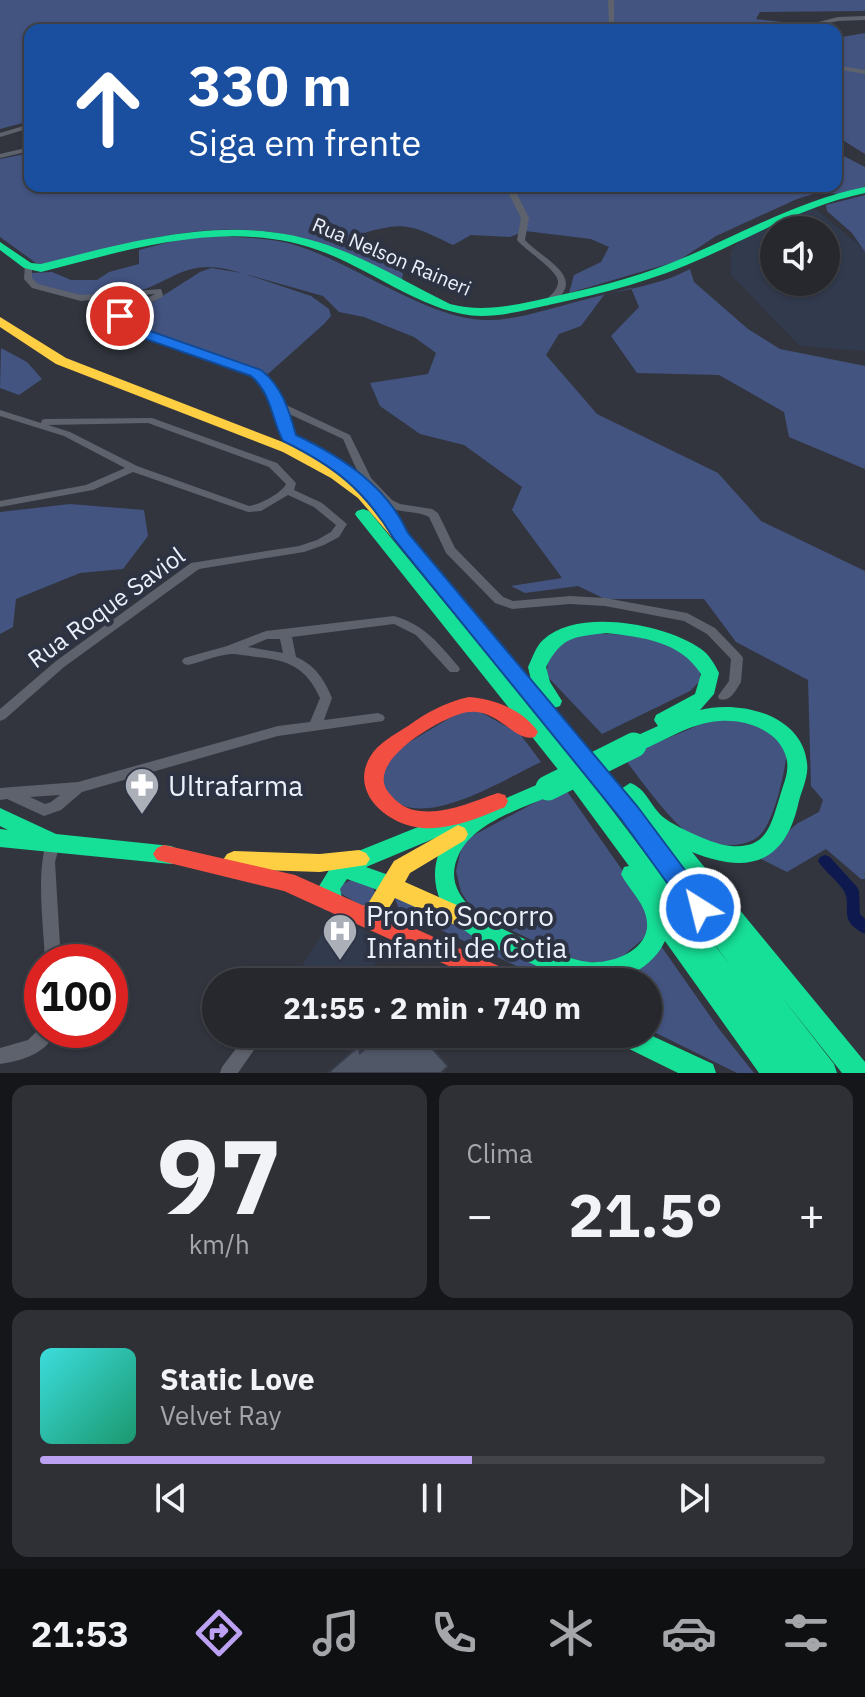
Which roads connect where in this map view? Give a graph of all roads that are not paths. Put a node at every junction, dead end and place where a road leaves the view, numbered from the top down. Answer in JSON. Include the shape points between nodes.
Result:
{"nodes":[{"id":1,"x":611,"y":0,"type":"edge"},
{"id":2,"x":865,"y":18,"type":"edge"},
{"id":3,"x":611,"y":24,"type":"edge"},
{"id":4,"x":816,"y":24,"type":"edge"},
{"id":5,"x":842,"y":68,"type":"edge"},
{"id":6,"x":865,"y":72,"type":"edge"},
{"id":7,"x":24,"y":128,"type":"edge"},
{"id":8,"x":0,"y":135,"type":"edge"},
{"id":9,"x":24,"y":150,"type":"edge"},
{"id":10,"x":0,"y":156,"type":"edge"},
{"id":11,"x":865,"y":190,"type":"edge"},
{"id":12,"x":512,"y":192,"type":"edge"},
{"id":13,"x":0,"y":245,"type":"edge"},
{"id":14,"x":28,"y":266,"type":"junction"},
{"id":15,"x":547,"y":303,"type":"junction"},
{"id":16,"x":0,"y":321,"type":"edge"},
{"id":17,"x":0,"y":333,"type":"edge"},
{"id":18,"x":173,"y":406,"type":"junction"},
{"id":19,"x":280,"y":406,"type":"junction"},
{"id":20,"x":0,"y":413,"type":"edge"},
{"id":21,"x":28,"y":421,"type":"junction"},
{"id":22,"x":289,"y":438,"type":"junction"},
{"id":23,"x":109,"y":457,"type":"junction"},
{"id":24,"x":133,"y":468,"type":"junction"},
{"id":25,"x":105,"y":480,"type":"junction"},
{"id":26,"x":288,"y":491,"type":"junction"},
{"id":27,"x":0,"y":504,"type":"edge"},
{"id":28,"x":400,"y":535,"type":"junction"},
{"id":29,"x":434,"y":574,"type":"junction"},
{"id":30,"x":285,"y":634,"type":"junction"},
{"id":31,"x":230,"y":650,"type":"junction"},
{"id":32,"x":290,"y":656,"type":"junction"},
{"id":33,"x":188,"y":661,"type":"dead end"},
{"id":34,"x":454,"y":669,"type":"dead end"},
{"id":35,"x":724,"y":696,"type":"dead end"},
{"id":36,"x":553,"y":701,"type":"junction"},
{"id":37,"x":0,"y":716,"type":"edge"},
{"id":38,"x":378,"y":718,"type":"dead end"},
{"id":39,"x":315,"y":726,"type":"junction"},
{"id":40,"x":631,"y":742,"type":"junction"},
{"id":41,"x":567,"y":766,"type":"junction"},
{"id":42,"x":545,"y":785,"type":"junction"},
{"id":43,"x":4,"y":793,"type":"edge"},
{"id":44,"x":486,"y":807,"type":"junction"},
{"id":45,"x":0,"y":816,"type":"edge"},
{"id":46,"x":650,"y":816,"type":"junction"},
{"id":47,"x":474,"y":826,"type":"junction"},
{"id":48,"x":613,"y":827,"type":"junction"},
{"id":49,"x":0,"y":838,"type":"edge"},
{"id":50,"x":53,"y":843,"type":"junction"},
{"id":51,"x":164,"y":854,"type":"junction"},
{"id":52,"x":685,"y":861,"type":"junction"},
{"id":53,"x":351,"y":863,"type":"junction"},
{"id":54,"x":389,"y":885,"type":"junction"},
{"id":55,"x":332,"y":902,"type":"junction"},
{"id":56,"x":656,"y":911,"type":"junction"},
{"id":57,"x":366,"y":917,"type":"junction"},
{"id":58,"x":466,"y":920,"type":"junction"},
{"id":59,"x":52,"y":944,"type":"edge"},
{"id":60,"x":478,"y":968,"type":"edge"},
{"id":61,"x":34,"y":1048,"type":"edge"},
{"id":62,"x":247,"y":1048,"type":"edge"},
{"id":63,"x":652,"y":1048,"type":"edge"},
{"id":64,"x":0,"y":1056,"type":"edge"},
{"id":65,"x":228,"y":1073,"type":"edge"},
{"id":66,"x":704,"y":1073,"type":"edge"},
{"id":67,"x":774,"y":1073,"type":"edge"},
{"id":68,"x":797,"y":1073,"type":"edge"},
{"id":69,"x":825,"y":1073,"type":"edge"},
{"id":70,"x":837,"y":1073,"type":"edge"},
{"id":71,"x":858,"y":1073,"type":"edge"}],
"edges":[{"from":1,"to":3,"type":"street"},
{"from":2,"to":4,"type":"street"},
{"from":5,"to":6,"type":"street"},
{"from":7,"to":8,"type":"street"},
{"from":9,"to":10,"type":"street"},
{"from":11,"to":15,"type":"main road","name":"Rua Nelson Raineri","via":[[770,219],[649,277]]},
{"from":12,"to":15,"type":"street","via":[[525,218],[521,240],[554,266],[563,283]]},
{"from":13,"to":14,"type":"main road"},
{"from":14,"to":15,"type":"main road","name":"Rua Nelson Raineri","via":[[52,267],[197,233],[256,234],[315,245],[461,312],[492,314]]},
{"from":14,"to":19,"type":"street","via":[[28,279],[35,286],[81,298],[158,291],[120,316],[119,322],[256,373]]},
{"from":16,"to":18,"type":"main road","via":[[61,361]]},
{"from":17,"to":41,"type":"main road","via":[[78,379],[312,470],[345,496],[395,551]]},
{"from":18,"to":22,"type":"main road"},
{"from":18,"to":28,"type":"main road","via":[[315,461],[363,495]]},
{"from":19,"to":22,"type":"street"},
{"from":19,"to":35,"type":"street","via":[[347,437],[366,479],[388,502],[434,515],[450,550],[499,600],[512,605],[605,602],[687,617],[711,631],[737,658],[735,682]]},
{"from":20,"to":21,"type":"street"},
{"from":21,"to":23,"type":"street"},
{"from":21,"to":26,"type":"street","via":[[70,424],[138,418],[273,465],[286,474]]},
{"from":22,"to":28,"type":"main road","via":[[351,472],[393,519]]},
{"from":23,"to":24,"type":"street"},
{"from":23,"to":25,"type":"street"},
{"from":24,"to":25,"type":"street"},
{"from":24,"to":26,"type":"street","via":[[248,509]]},
{"from":25,"to":27,"type":"street","via":[[57,496]]},
{"from":26,"to":37,"type":"street","name":"Rua Roque Saviol","via":[[331,514],[342,524],[339,532],[302,550],[195,566],[60,664]]},
{"from":28,"to":29,"type":"main road"},
{"from":29,"to":36,"type":"main road"},
{"from":29,"to":69,"type":"main road","via":[[629,813]]},
{"from":30,"to":31,"type":"street","via":[[266,635]]},
{"from":30,"to":32,"type":"street"},
{"from":30,"to":34,"type":"street","via":[[394,620],[417,628]]},
{"from":31,"to":32,"type":"street"},
{"from":31,"to":33,"type":"street"},
{"from":32,"to":39,"type":"street","via":[[321,683],[326,698]]},
{"from":36,"to":40,"type":"main road","via":[[537,673],[537,662],[547,645],[564,633],[608,628],[681,640],[700,654],[710,672],[708,691]]},
{"from":36,"to":46,"type":"main road"},
{"from":38,"to":39,"type":"street"},
{"from":39,"to":43,"type":"street","via":[[237,741],[78,788],[44,810]]},
{"from":40,"to":42,"type":"main road","bridge":true},
{"from":40,"to":46,"type":"main road","via":[[704,716],[734,713],[778,730],[794,750],[797,763],[780,831],[758,851],[720,855],[700,849]]},
{"from":41,"to":44,"type":"main road","via":[[502,709],[471,702],[435,715],[385,752],[375,766],[373,785],[382,802],[401,817],[438,821]]},
{"from":41,"to":48,"type":"main road"},
{"from":42,"to":44,"type":"main road"},
{"from":42,"to":47,"type":"main road"},
{"from":44,"to":53,"type":"main road"},
{"from":45,"to":50,"type":"main road"},
{"from":46,"to":52,"type":"main road"},
{"from":47,"to":54,"type":"main road","via":[[417,856]]},
{"from":47,"to":58,"type":"main road","via":[[455,841],[445,865],[450,898]]},
{"from":48,"to":56,"type":"main road","via":[[617,847]]},
{"from":48,"to":68,"type":"main road"},
{"from":49,"to":50,"type":"main road"},
{"from":50,"to":51,"type":"main road"},
{"from":50,"to":59,"type":"street","via":[[48,862]]},
{"from":51,"to":53,"type":"main road"},
{"from":51,"to":55,"type":"main road","via":[[287,882]]},
{"from":52,"to":70,"type":"main road","via":[[722,921]]},
{"from":52,"to":71,"type":"main road"},
{"from":53,"to":54,"type":"main road"},
{"from":53,"to":55,"type":"main road","via":[[329,888]]},
{"from":54,"to":57,"type":"main road","via":[[377,909]]},
{"from":54,"to":58,"type":"main road"},
{"from":55,"to":57,"type":"main road"},
{"from":56,"to":58,"type":"main road","via":[[658,931],[637,961],[615,971],[587,973],[556,964]]},
{"from":56,"to":67,"type":"main road"},
{"from":57,"to":60,"type":"main road"},
{"from":61,"to":64,"type":"street"},
{"from":62,"to":65,"type":"street"},
{"from":63,"to":66,"type":"main road"}]}
